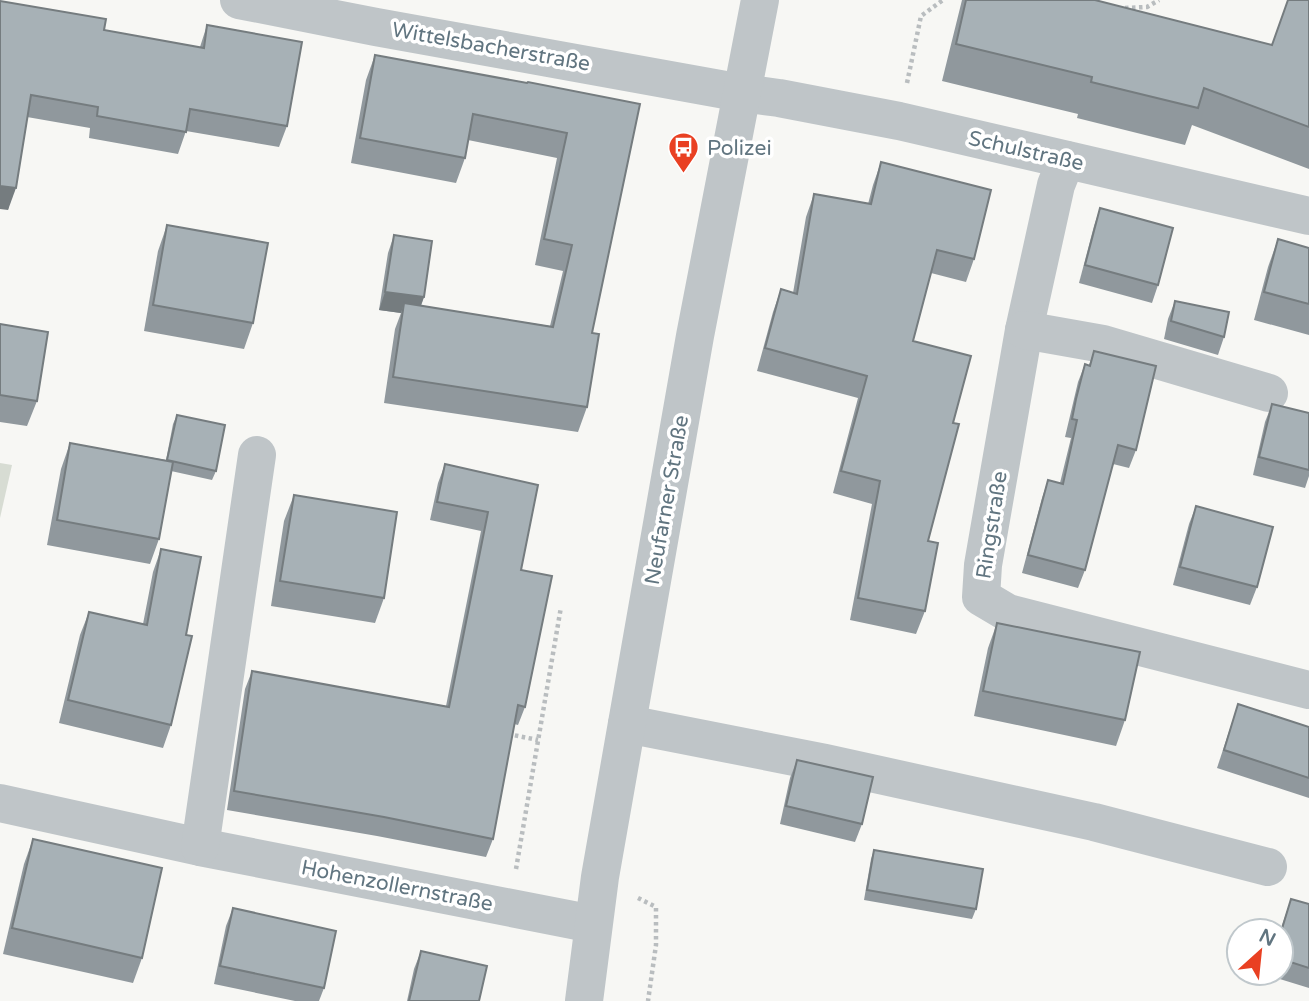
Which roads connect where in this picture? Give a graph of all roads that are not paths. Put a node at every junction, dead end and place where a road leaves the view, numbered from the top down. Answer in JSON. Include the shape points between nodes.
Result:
{"nodes":[{"id":1,"x":239,"y":0,"type":"edge"},
{"id":2,"x":760,"y":0,"type":"edge"},
{"id":3,"x":379,"y":13,"type":"edge"},
{"id":4,"x":742,"y":93,"type":"junction"},
{"id":5,"x":1066,"y":160,"type":"junction"},
{"id":6,"x":1309,"y":216,"type":"edge"},
{"id":7,"x":1024,"y":330,"type":"junction"},
{"id":8,"x":1269,"y":393,"type":"dead end"},
{"id":9,"x":257,"y":455,"type":"dead end"},
{"id":10,"x":1309,"y":690,"type":"edge"},
{"id":11,"x":627,"y":724,"type":"junction"},
{"id":12,"x":0,"y":803,"type":"edge"},
{"id":13,"x":200,"y":848,"type":"junction"},
{"id":14,"x":1268,"y":867,"type":"dead end"},
{"id":15,"x":593,"y":924,"type":"junction"},
{"id":16,"x":584,"y":1001,"type":"edge"}],
"edges":[{"from":1,"to":3,"type":"street","name":"Wittelsbacherstraße"},
{"from":2,"to":4,"type":"street","name":"Neufarner Straße"},
{"from":3,"to":4,"type":"street","name":"Wittelsbacherstraße"},
{"from":4,"to":5,"type":"street","name":"Schulstraße","via":[[899,121]]},
{"from":4,"to":11,"type":"street","name":"Neufarner Straße"},
{"from":5,"to":6,"type":"street","name":"Schulstraße"},
{"from":5,"to":7,"type":"street","name":"Ringstraße","via":[[1056,185]]},
{"from":7,"to":8,"type":"street","via":[[1103,344]]},
{"from":7,"to":10,"type":"street","name":"Ringstraße","via":[[981,597],[1008,613]]},
{"from":9,"to":13,"type":"street"},
{"from":11,"to":14,"type":"street","via":[[973,795]]},
{"from":11,"to":15,"type":"street","name":"Neufarner Straße"},
{"from":12,"to":13,"type":"street","name":"Hohenzollernstraße"},
{"from":13,"to":15,"type":"street","name":"Hohenzollernstraße"},
{"from":15,"to":16,"type":"street","name":"Neufarner Straße"}]}
